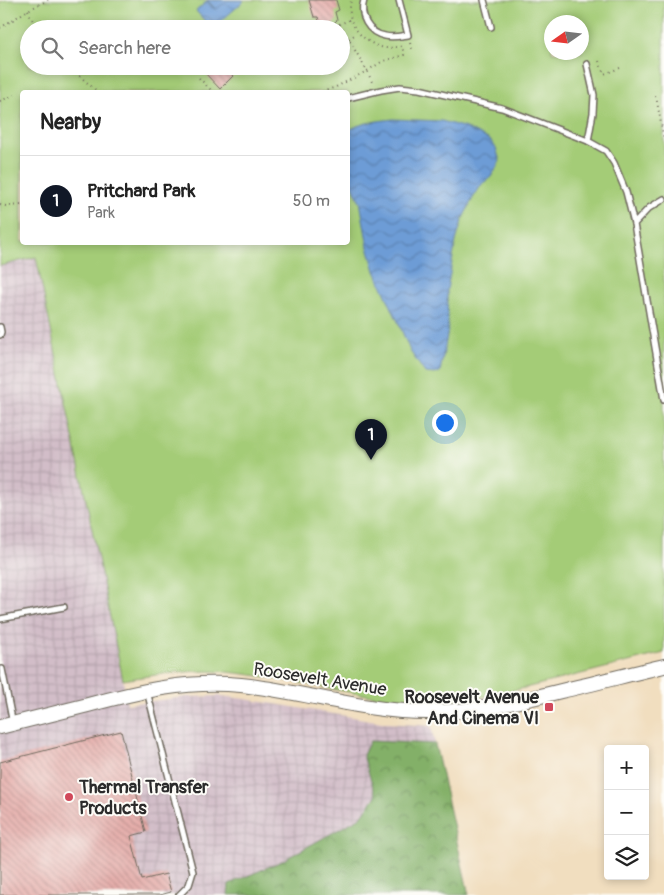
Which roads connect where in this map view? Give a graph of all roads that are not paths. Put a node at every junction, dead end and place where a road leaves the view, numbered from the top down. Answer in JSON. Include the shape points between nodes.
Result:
{"nodes":[{"id":1,"x":364,"y":0,"type":"edge"},
{"id":2,"x":399,"y":0,"type":"edge"},
{"id":3,"x":484,"y":0,"type":"edge"},
{"id":4,"x":491,"y":27,"type":"dead end"},
{"id":5,"x":587,"y":64,"type":"dead end"},
{"id":6,"x":350,"y":97,"type":"edge"},
{"id":7,"x":588,"y":141,"type":"junction"},
{"id":8,"x":664,"y":199,"type":"edge"},
{"id":9,"x":634,"y":224,"type":"junction"},
{"id":10,"x":0,"y":327,"type":"edge"},
{"id":11,"x":0,"y":334,"type":"edge"},
{"id":12,"x":664,"y":400,"type":"edge"},
{"id":13,"x":64,"y":607,"type":"dead end"},
{"id":14,"x":0,"y":619,"type":"edge"},
{"id":15,"x":664,"y":666,"type":"edge"},
{"id":16,"x":2,"y":669,"type":"dead end"},
{"id":17,"x":147,"y":690,"type":"junction"},
{"id":18,"x":6,"y":726,"type":"edge"},
{"id":19,"x":179,"y":895,"type":"edge"}],
"edges":[{"from":1,"to":2,"type":"lane","via":[[362,9],[367,25],[376,33],[399,37],[408,35]]},
{"from":3,"to":4,"type":"lane"},
{"from":5,"to":7,"type":"lane","via":[[594,95]]},
{"from":6,"to":7,"type":"lane","via":[[400,87],[419,88],[502,108]]},
{"from":7,"to":9,"type":"lane","via":[[606,151],[614,163]]},
{"from":8,"to":9,"type":"lane","via":[[649,208]]},
{"from":9,"to":12,"type":"lane"},
{"from":10,"to":11,"type":"lane"},
{"from":13,"to":14,"type":"lane"},
{"from":15,"to":17,"type":"street","name":"Roosevelt Avenue","via":[[522,701],[461,711],[393,710],[241,685],[183,685]]},
{"from":16,"to":18,"type":"lane"},
{"from":17,"to":18,"type":"street","name":"Roosevelt Avenue"},
{"from":17,"to":19,"type":"lane","via":[[193,872],[189,885]]}]}
